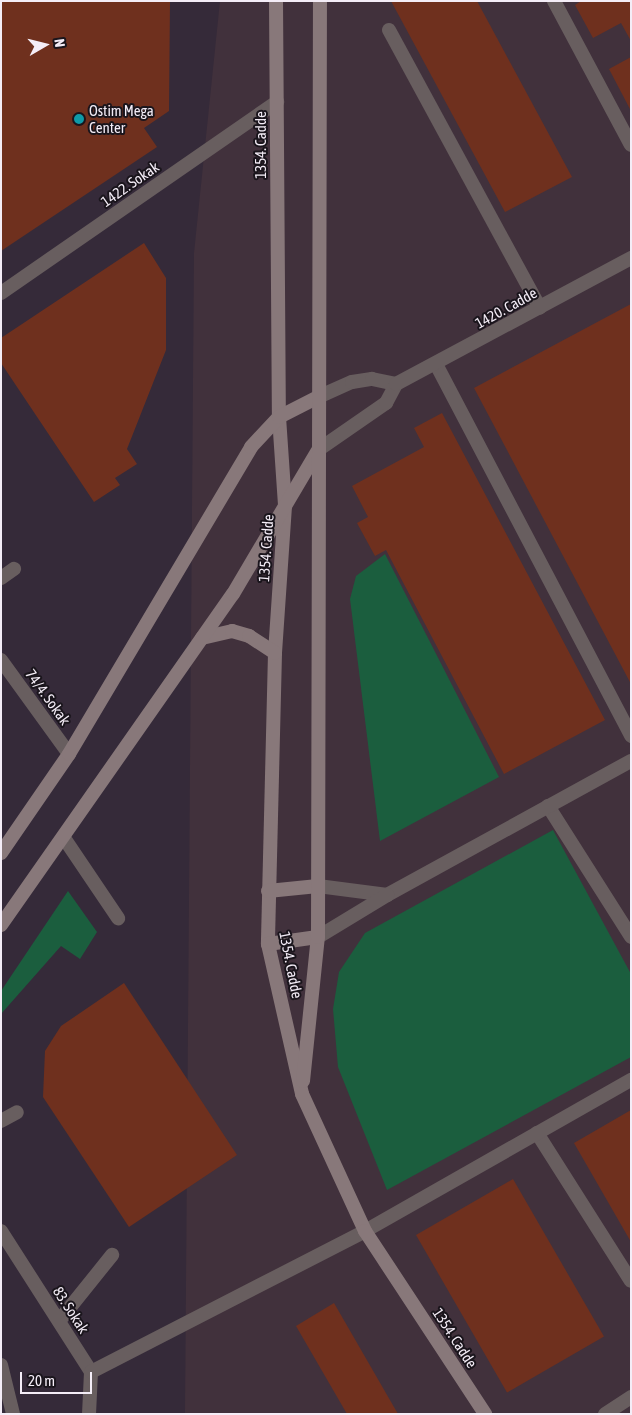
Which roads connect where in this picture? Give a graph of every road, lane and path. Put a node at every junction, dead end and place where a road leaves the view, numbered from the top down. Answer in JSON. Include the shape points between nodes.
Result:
{"nodes":[{"id":1,"x":276,"y":1,"type":"edge"},
{"id":2,"x":320,"y":1,"type":"edge"},
{"id":3,"x":554,"y":1,"type":"edge"},
{"id":4,"x":390,"y":30,"type":"dead end"},
{"id":5,"x":277,"y":102,"type":"junction"},
{"id":6,"x":631,"y":145,"type":"edge"},
{"id":7,"x":631,"y":258,"type":"edge"},
{"id":8,"x":1,"y":293,"type":"edge"},
{"id":9,"x":540,"y":308,"type":"junction"},
{"id":10,"x":437,"y":366,"type":"junction"},
{"id":11,"x":396,"y":384,"type":"junction"},
{"id":12,"x":318,"y":397,"type":"junction"},
{"id":13,"x":279,"y":417,"type":"junction"},
{"id":14,"x":318,"y":450,"type":"junction"},
{"id":15,"x":285,"y":506,"type":"junction"},
{"id":16,"x":14,"y":569,"type":"dead end"},
{"id":17,"x":1,"y":578,"type":"edge"},
{"id":18,"x":202,"y":638,"type":"junction"},
{"id":19,"x":275,"y":653,"type":"junction"},
{"id":20,"x":1,"y":660,"type":"edge"},
{"id":21,"x":631,"y":736,"type":"edge"},
{"id":22,"x":69,"y":754,"type":"junction"},
{"id":23,"x":631,"y":761,"type":"edge"},
{"id":24,"x":548,"y":806,"type":"junction"},
{"id":25,"x":64,"y":838,"type":"junction"},
{"id":26,"x":1,"y":853,"type":"edge"},
{"id":27,"x":318,"y":886,"type":"junction"},
{"id":28,"x":268,"y":891,"type":"junction"},
{"id":29,"x":387,"y":895,"type":"junction"},
{"id":30,"x":118,"y":918,"type":"dead end"},
{"id":31,"x":1,"y":925,"type":"edge"},
{"id":32,"x":318,"y":937,"type":"junction"},
{"id":33,"x":631,"y":937,"type":"edge"},
{"id":34,"x":268,"y":944,"type":"junction"},
{"id":35,"x":631,"y":1080,"type":"edge"},
{"id":36,"x":302,"y":1094,"type":"junction"},
{"id":37,"x":17,"y":1112,"type":"dead end"},
{"id":38,"x":1,"y":1121,"type":"edge"},
{"id":39,"x":537,"y":1133,"type":"junction"},
{"id":40,"x":1,"y":1231,"type":"edge"},
{"id":41,"x":365,"y":1231,"type":"junction"},
{"id":42,"x":112,"y":1255,"type":"dead end"},
{"id":43,"x":631,"y":1281,"type":"edge"},
{"id":44,"x":59,"y":1321,"type":"junction"},
{"id":45,"x":1,"y":1365,"type":"edge"},
{"id":46,"x":92,"y":1372,"type":"junction"},
{"id":47,"x":631,"y":1397,"type":"edge"},
{"id":48,"x":13,"y":1414,"type":"edge"},
{"id":49,"x":89,"y":1414,"type":"edge"},
{"id":50,"x":485,"y":1414,"type":"edge"},
{"id":51,"x":604,"y":1414,"type":"edge"}],
"edges":[{"from":1,"to":5,"type":"main road","name":"1354. Cadde"},
{"from":2,"to":12,"type":"main road","name":"1354. Cadde"},
{"from":3,"to":6,"type":"street"},
{"from":4,"to":9,"type":"street"},
{"from":5,"to":8,"type":"street","name":"1422. Sokak"},
{"from":5,"to":13,"type":"main road","name":"1354. Cadde"},
{"from":7,"to":9,"type":"street","name":"1420. Cadde"},
{"from":9,"to":10,"type":"street","name":"1420. Cadde"},
{"from":10,"to":11,"type":"street","name":"1420. Cadde"},
{"from":10,"to":21,"type":"street"},
{"from":11,"to":12,"type":"street","via":[[372,379],[352,382]]},
{"from":11,"to":14,"type":"street","via":[[386,403]]},
{"from":12,"to":13,"type":"main road"},
{"from":12,"to":14,"type":"main road","name":"1354. Cadde"},
{"from":13,"to":15,"type":"main road","name":"1354. Cadde"},
{"from":13,"to":22,"type":"main road","via":[[251,447]]},
{"from":14,"to":15,"type":"main road"},
{"from":14,"to":27,"type":"main road","name":"1354. Cadde"},
{"from":15,"to":18,"type":"main road"},
{"from":15,"to":19,"type":"main road","name":"1354. Cadde"},
{"from":16,"to":17,"type":"street"},
{"from":18,"to":19,"type":"main road","via":[[232,631],[250,636]]},
{"from":18,"to":25,"type":"main road"},
{"from":19,"to":28,"type":"main road","name":"1354. Cadde"},
{"from":20,"to":22,"type":"street","name":"74/4. Sokak"},
{"from":22,"to":26,"type":"main road"},
{"from":23,"to":24,"type":"street"},
{"from":24,"to":29,"type":"street"},
{"from":24,"to":33,"type":"street"},
{"from":25,"to":30,"type":"street"},
{"from":25,"to":31,"type":"main road"},
{"from":27,"to":28,"type":"main road"},
{"from":27,"to":29,"type":"street"},
{"from":27,"to":32,"type":"main road","name":"1354. Cadde"},
{"from":28,"to":34,"type":"main road","name":"1354. Cadde"},
{"from":29,"to":32,"type":"street"},
{"from":32,"to":34,"type":"main road"},
{"from":32,"to":36,"type":"main road","name":"1354. Cadde"},
{"from":34,"to":36,"type":"main road","name":"1354. Cadde"},
{"from":35,"to":39,"type":"street"},
{"from":36,"to":41,"type":"main road","name":"1354. Cadde"},
{"from":37,"to":38,"type":"street"},
{"from":39,"to":41,"type":"street"},
{"from":39,"to":43,"type":"street"},
{"from":40,"to":44,"type":"street","name":"83. Sokak"},
{"from":41,"to":46,"type":"street"},
{"from":41,"to":50,"type":"main road","name":"1354. Cadde"},
{"from":42,"to":44,"type":"street"},
{"from":44,"to":46,"type":"street","name":"83. Sokak"},
{"from":45,"to":48,"type":"street"},
{"from":46,"to":49,"type":"street"},
{"from":47,"to":51,"type":"street"}]}
